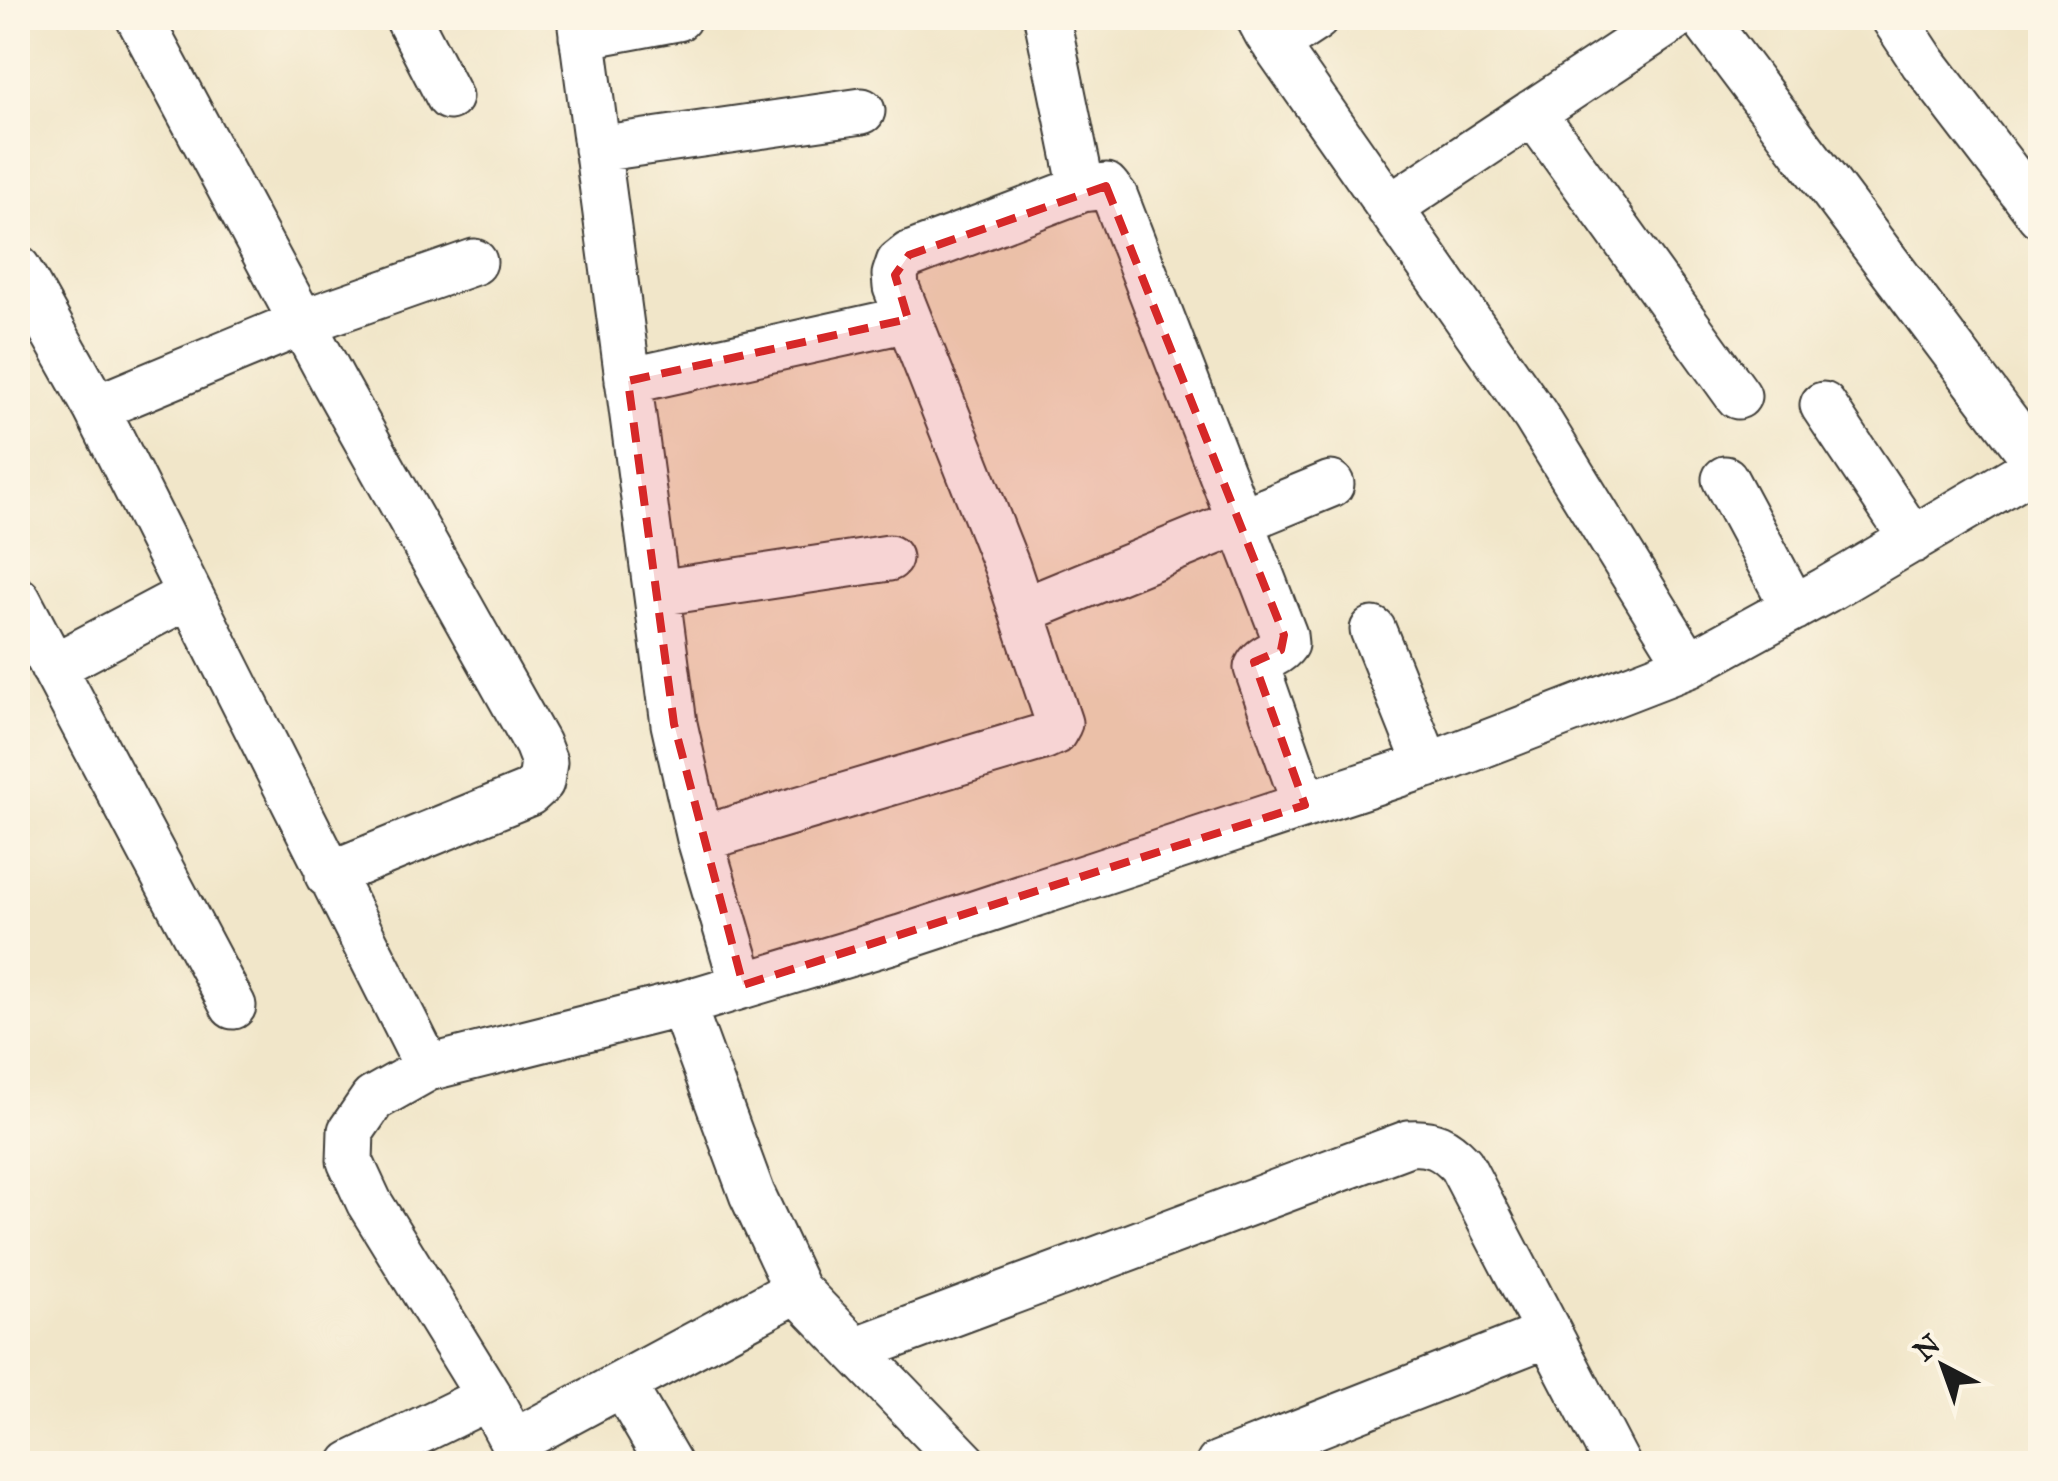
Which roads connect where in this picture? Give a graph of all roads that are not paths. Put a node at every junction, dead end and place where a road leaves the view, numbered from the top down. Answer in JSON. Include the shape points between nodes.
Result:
{"nodes":[{"id":1,"x":139,"y":18,"type":"edge"},
{"id":2,"x":408,"y":18,"type":"edge"},
{"id":3,"x":678,"y":18,"type":"edge"},
{"id":4,"x":1046,"y":18,"type":"edge"},
{"id":5,"x":1316,"y":18,"type":"edge"},
{"id":6,"x":1675,"y":18,"type":"edge"},
{"id":7,"x":1703,"y":18,"type":"edge"},
{"id":8,"x":1894,"y":18,"type":"edge"},
{"id":9,"x":581,"y":26,"type":"edge"},
{"id":10,"x":1267,"y":31,"type":"edge"},
{"id":11,"x":449,"y":97,"type":"dead end"},
{"id":12,"x":862,"y":111,"type":"dead end"},
{"id":13,"x":1533,"y":112,"type":"junction"},
{"id":14,"x":597,"y":149,"type":"junction"},
{"id":15,"x":1082,"y":189,"type":"junction"},
{"id":16,"x":1389,"y":208,"type":"junction"},
{"id":17,"x":2040,"y":215,"type":"edge"},
{"id":18,"x":474,"y":262,"type":"dead end"},
{"id":19,"x":18,"y":268,"type":"edge"},
{"id":20,"x":908,"y":319,"type":"junction"},
{"id":21,"x":302,"y":322,"type":"junction"},
{"id":22,"x":33,"y":334,"type":"edge"},
{"id":23,"x":628,"y":381,"type":"junction"},
{"id":24,"x":1738,"y":396,"type":"dead end"},
{"id":25,"x":1823,"y":405,"type":"dead end"},
{"id":26,"x":96,"y":408,"type":"junction"},
{"id":27,"x":2040,"y":464,"type":"edge"},
{"id":28,"x":1725,"y":479,"type":"dead end"},
{"id":29,"x":1331,"y":484,"type":"dead end"},
{"id":30,"x":1242,"y":520,"type":"junction"},
{"id":31,"x":1913,"y":540,"type":"junction"},
{"id":32,"x":889,"y":558,"type":"dead end"},
{"id":33,"x":657,"y":593,"type":"junction"},
{"id":34,"x":189,"y":595,"type":"junction"},
{"id":35,"x":18,"y":600,"type":"edge"},
{"id":36,"x":1794,"y":608,"type":"junction"},
{"id":37,"x":1022,"y":611,"type":"junction"},
{"id":38,"x":1372,"y":630,"type":"dead end"},
{"id":39,"x":1690,"y":665,"type":"junction"},
{"id":40,"x":53,"y":666,"type":"junction"},
{"id":41,"x":1427,"y":765,"type":"junction"},
{"id":42,"x":1305,"y":805,"type":"junction"},
{"id":43,"x":700,"y":839,"type":"junction"},
{"id":44,"x":328,"y":875,"type":"junction"},
{"id":45,"x":743,"y":985,"type":"junction"},
{"id":46,"x":682,"y":1004,"type":"junction"},
{"id":47,"x":233,"y":1006,"type":"dead end"},
{"id":48,"x":428,"y":1068,"type":"junction"},
{"id":49,"x":798,"y":1290,"type":"junction"},
{"id":50,"x":1548,"y":1334,"type":"junction"},
{"id":51,"x":855,"y":1350,"type":"junction"},
{"id":52,"x":622,"y":1385,"type":"junction"},
{"id":53,"x":489,"y":1397,"type":"junction"},
{"id":54,"x":520,"y":1452,"type":"edge"},
{"id":55,"x":352,"y":1464,"type":"edge"},
{"id":56,"x":668,"y":1464,"type":"edge"},
{"id":57,"x":965,"y":1464,"type":"edge"},
{"id":58,"x":1219,"y":1464,"type":"edge"},
{"id":59,"x":1617,"y":1464,"type":"edge"}],
"edges":[{"from":1,"to":21,"type":"street"},
{"from":2,"to":11,"type":"street"},
{"from":3,"to":9,"type":"street"},
{"from":4,"to":15,"type":"street"},
{"from":5,"to":10,"type":"street"},
{"from":6,"to":13,"type":"street"},
{"from":7,"to":27,"type":"street"},
{"from":8,"to":17,"type":"street"},
{"from":9,"to":14,"type":"street"},
{"from":10,"to":16,"type":"street"},
{"from":12,"to":14,"type":"street"},
{"from":13,"to":16,"type":"street"},
{"from":13,"to":24,"type":"street"},
{"from":14,"to":23,"type":"street"},
{"from":15,"to":20,"type":"street","via":[[909,255],[894,275]]},
{"from":15,"to":30,"type":"street","via":[[1106,186],[1115,198]]},
{"from":16,"to":39,"type":"street","via":[[1535,415]]},
{"from":18,"to":21,"type":"street"},
{"from":19,"to":22,"type":"street"},
{"from":20,"to":23,"type":"street"},
{"from":20,"to":37,"type":"street"},
{"from":21,"to":26,"type":"street"},
{"from":21,"to":44,"type":"street","via":[[544,762],[541,782],[528,793]]},
{"from":22,"to":26,"type":"street"},
{"from":23,"to":33,"type":"street"},
{"from":25,"to":31,"type":"street"},
{"from":26,"to":34,"type":"street"},
{"from":27,"to":31,"type":"street"},
{"from":28,"to":36,"type":"street"},
{"from":29,"to":30,"type":"street"},
{"from":30,"to":37,"type":"street"},
{"from":30,"to":42,"type":"street","via":[[1285,644],[1259,663],[1259,676]]},
{"from":31,"to":36,"type":"street"},
{"from":32,"to":33,"type":"street"},
{"from":33,"to":43,"type":"street","via":[[674,724]]},
{"from":34,"to":40,"type":"street"},
{"from":34,"to":44,"type":"street"},
{"from":35,"to":40,"type":"street"},
{"from":36,"to":39,"type":"street"},
{"from":37,"to":43,"type":"street","via":[[1056,711],[1054,732]]},
{"from":38,"to":41,"type":"street"},
{"from":39,"to":41,"type":"street"},
{"from":40,"to":47,"type":"street"},
{"from":41,"to":42,"type":"street"},
{"from":42,"to":45,"type":"street"},
{"from":43,"to":45,"type":"street"},
{"from":44,"to":48,"type":"street"},
{"from":45,"to":46,"type":"street"},
{"from":46,"to":48,"type":"street"},
{"from":46,"to":49,"type":"street","via":[[752,1194]]},
{"from":48,"to":53,"type":"street","via":[[373,1099],[350,1131],[350,1161]]},
{"from":49,"to":51,"type":"street"},
{"from":49,"to":52,"type":"street"},
{"from":50,"to":51,"type":"street","via":[[1461,1164],[1426,1142]]},
{"from":50,"to":58,"type":"street"},
{"from":50,"to":59,"type":"street"},
{"from":51,"to":57,"type":"street"},
{"from":52,"to":54,"type":"street"},
{"from":52,"to":56,"type":"street"},
{"from":53,"to":54,"type":"street"},
{"from":53,"to":55,"type":"street"}]}
